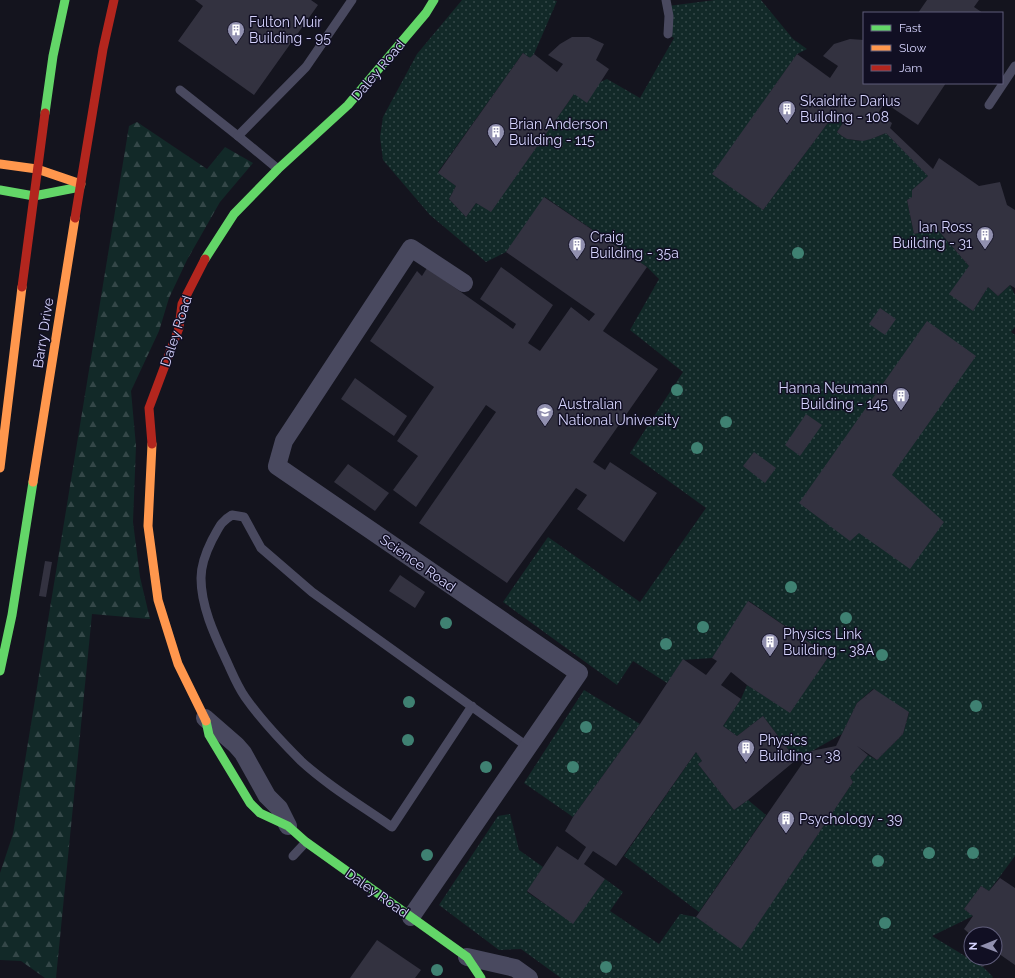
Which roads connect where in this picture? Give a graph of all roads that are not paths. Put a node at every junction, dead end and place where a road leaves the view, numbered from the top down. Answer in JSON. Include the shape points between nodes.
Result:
{"nodes":[{"id":1,"x":64,"y":0,"type":"edge"},
{"id":2,"x":114,"y":0,"type":"edge"},
{"id":3,"x":352,"y":0,"type":"edge"},
{"id":4,"x":434,"y":0,"type":"edge"},
{"id":5,"x":666,"y":0,"type":"edge"},
{"id":6,"x":668,"y":34,"type":"dead end"},
{"id":7,"x":1015,"y":66,"type":"edge"},
{"id":8,"x":180,"y":90,"type":"dead end"},
{"id":9,"x":989,"y":105,"type":"dead end"},
{"id":10,"x":238,"y":136,"type":"junction"},
{"id":11,"x":0,"y":164,"type":"edge"},
{"id":12,"x":37,"y":168,"type":"junction"},
{"id":13,"x":278,"y":169,"type":"junction"},
{"id":14,"x":80,"y":185,"type":"junction"},
{"id":15,"x":0,"y":190,"type":"edge"},
{"id":16,"x":34,"y":196,"type":"junction"},
{"id":17,"x":464,"y":283,"type":"dead end"},
{"id":18,"x":0,"y":468,"type":"edge"},
{"id":19,"x":0,"y":671,"type":"edge"},
{"id":20,"x":472,"y":706,"type":"junction"},
{"id":21,"x":205,"y":718,"type":"joint"},
{"id":22,"x":528,"y":747,"type":"junction"},
{"id":23,"x":288,"y":826,"type":"joint"},
{"id":24,"x":306,"y":842,"type":"junction"},
{"id":25,"x":293,"y":856,"type":"dead end"},
{"id":26,"x":411,"y":917,"type":"junction"},
{"id":27,"x":467,"y":957,"type":"junction"},
{"id":28,"x":481,"y":978,"type":"edge"},
{"id":29,"x":529,"y":978,"type":"edge"}],
"edges":[{"from":1,"to":12,"type":"main road","name":"Barry Drive"},
{"from":2,"to":14,"type":"main road","name":"Barry Drive","via":[[103,48]]},
{"from":3,"to":10,"type":"lane","via":[[306,67]]},
{"from":4,"to":13,"type":"main road","name":"Daley Road","via":[[426,13],[348,105]]},
{"from":5,"to":6,"type":"lane","via":[[669,16]]},
{"from":7,"to":9,"type":"lane"},
{"from":8,"to":10,"type":"lane"},
{"from":10,"to":13,"type":"lane"},
{"from":11,"to":12,"type":"main road"},
{"from":12,"to":14,"type":"main road"},
{"from":12,"to":16,"type":"main road","name":"Barry Drive"},
{"from":13,"to":21,"type":"main road","name":"Daley Road","via":[[234,214],[206,258],[182,304],[178,328],[149,408],[152,448],[148,526],[158,600],[178,664]]},
{"from":14,"to":16,"type":"main road"},
{"from":14,"to":19,"type":"main road","name":"Barry Drive","via":[[13,607]]},
{"from":15,"to":16,"type":"main road"},
{"from":16,"to":18,"type":"main road","name":"Barry Drive"},
{"from":17,"to":22,"type":"street","name":"Science Road","via":[[411,248],[284,441],[277,466],[579,673]]},
{"from":20,"to":20,"type":"lane","via":[[312,592],[261,548],[244,517],[232,515],[222,520],[207,550],[201,578],[204,601],[214,634],[244,696],[275,734],[320,777],[392,827]]},
{"from":20,"to":22,"type":"lane"},
{"from":21,"to":23,"type":"street","name":"Daley Road","via":[[243,753],[267,796],[279,808]]},
{"from":22,"to":26,"type":"street","name":"Science Road"},
{"from":23,"to":24,"type":"main road","name":"Daley Road"},
{"from":24,"to":25,"type":"lane"},
{"from":24,"to":26,"type":"main road","name":"Daley Road"},
{"from":26,"to":27,"type":"main road","name":"Daley Road"},
{"from":27,"to":28,"type":"main road","name":"Daley Road"},
{"from":27,"to":29,"type":"street","name":"Daley Road","via":[[515,968]]}]}
